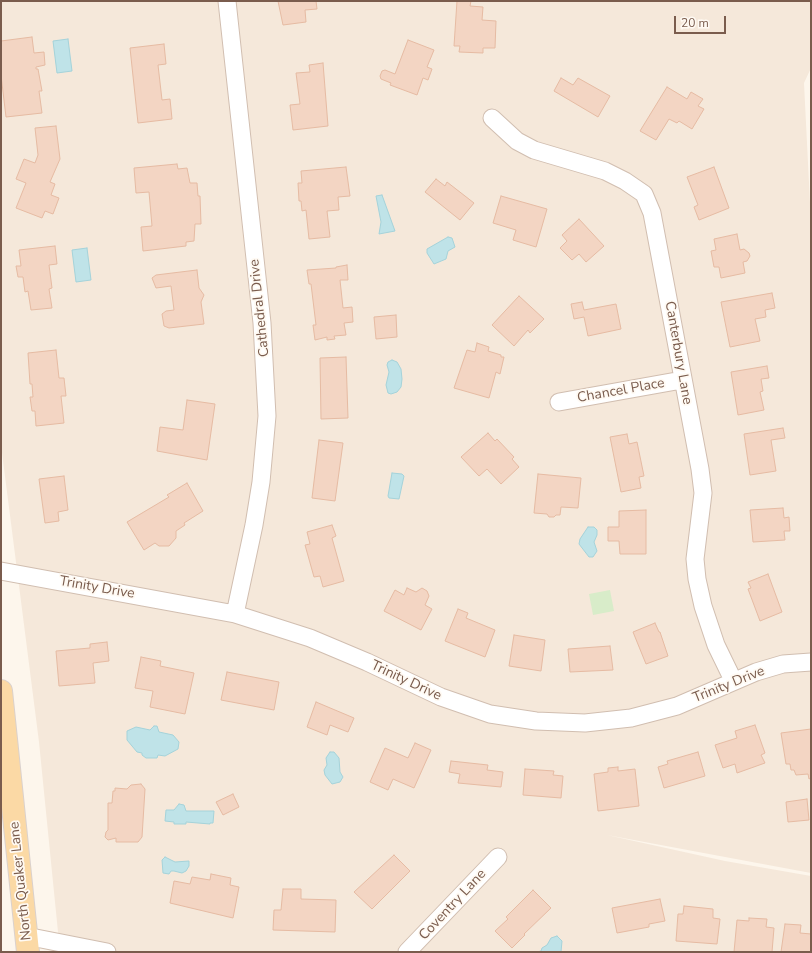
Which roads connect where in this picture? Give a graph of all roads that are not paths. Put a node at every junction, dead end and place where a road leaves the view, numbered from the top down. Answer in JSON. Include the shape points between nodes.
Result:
{"nodes":[{"id":1,"x":227,"y":1,"type":"edge"},
{"id":2,"x":492,"y":118,"type":"dead end"},
{"id":3,"x":682,"y":380,"type":"junction"},
{"id":4,"x":559,"y":402,"type":"dead end"},
{"id":5,"x":1,"y":571,"type":"edge"},
{"id":6,"x":235,"y":614,"type":"junction"},
{"id":7,"x":811,"y":662,"type":"edge"},
{"id":8,"x":733,"y":680,"type":"junction"},
{"id":9,"x":1,"y":691,"type":"edge"},
{"id":10,"x":498,"y":857,"type":"dead end"},
{"id":11,"x":27,"y":944,"type":"edge"},
{"id":12,"x":107,"y":952,"type":"edge"},
{"id":13,"x":407,"y":952,"type":"edge"}],
"edges":[{"from":1,"to":6,"type":"street","name":"Cathedral Drive","via":[[262,323],[267,416],[261,482]]},
{"from":2,"to":3,"type":"street","name":"Canterbury Lane","via":[[517,141],[534,150],[605,171],[644,194],[652,213]]},
{"from":3,"to":4,"type":"street","name":"Chancel Place"},
{"from":3,"to":8,"type":"street","name":"Canterbury Lane","via":[[703,492],[696,559],[697,578],[716,645]]},
{"from":5,"to":6,"type":"street","name":"Trinity Drive"},
{"from":6,"to":8,"type":"street","name":"Trinity Drive","via":[[310,638],[441,697],[490,714],[516,718],[585,722],[631,718],[677,706]]},
{"from":7,"to":8,"type":"street","name":"Trinity Drive","via":[[783,664]]},
{"from":9,"to":11,"type":"main road","name":"North Quaker Lane"},
{"from":10,"to":13,"type":"street","name":"Coventry Lane"},
{"from":11,"to":12,"type":"street"}]}
